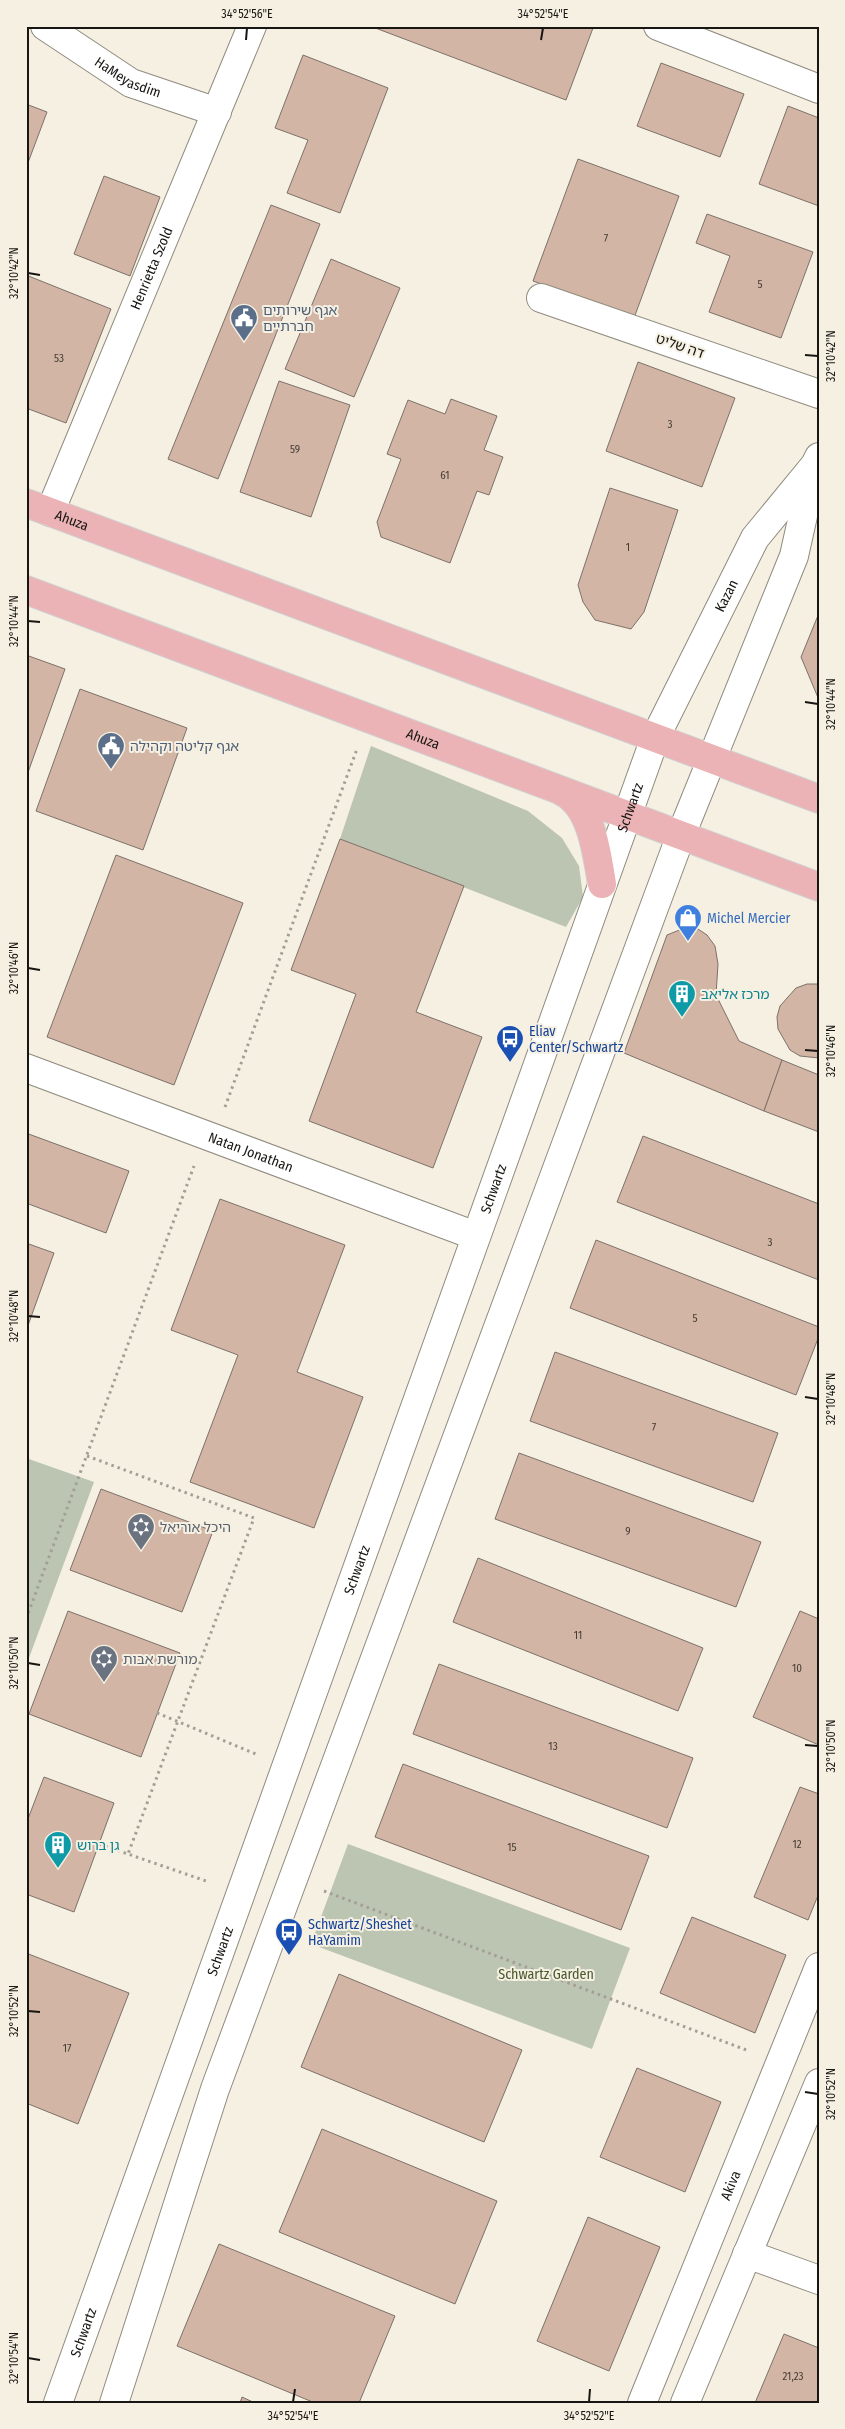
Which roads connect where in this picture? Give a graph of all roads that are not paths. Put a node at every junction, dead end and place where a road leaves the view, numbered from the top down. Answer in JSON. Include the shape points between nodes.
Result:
{"nodes":[{"id":1,"x":46,"y":26,"type":"edge"},
{"id":2,"x":252,"y":26,"type":"edge"},
{"id":3,"x":658,"y":26,"type":"edge"},
{"id":4,"x":819,"y":89,"type":"edge"},
{"id":5,"x":217,"y":112,"type":"junction"},
{"id":6,"x":541,"y":298,"type":"dead end"},
{"id":7,"x":819,"y":394,"type":"edge"},
{"id":8,"x":817,"y":461,"type":"edge"},
{"id":9,"x":38,"y":507,"type":"edge"},
{"id":10,"x":26,"y":590,"type":"edge"},
{"id":11,"x":655,"y":738,"type":"junction"},
{"id":12,"x":713,"y":759,"type":"junction"},
{"id":13,"x":553,"y":787,"type":"junction"},
{"id":14,"x":819,"y":799,"type":"edge"},
{"id":15,"x":626,"y":815,"type":"junction"},
{"id":16,"x":681,"y":835,"type":"junction"},
{"id":17,"x":602,"y":884,"type":"junction"},
{"id":18,"x":819,"y":887,"type":"edge"},
{"id":19,"x":26,"y":1068,"type":"edge"},
{"id":20,"x":476,"y":1236,"type":"junction"},
{"id":21,"x":819,"y":1967,"type":"edge"},
{"id":22,"x":819,"y":2083,"type":"edge"},
{"id":23,"x":747,"y":2254,"type":"junction"},
{"id":24,"x":819,"y":2280,"type":"edge"},
{"id":25,"x":58,"y":2403,"type":"edge"},
{"id":26,"x":114,"y":2403,"type":"edge"},
{"id":27,"x":642,"y":2403,"type":"edge"},
{"id":28,"x":685,"y":2403,"type":"edge"}],
"edges":[{"from":1,"to":5,"type":"street","name":"HaMeyasdim","via":[[131,83]]},
{"from":2,"to":5,"type":"street","name":"Henrietta Szold"},
{"from":3,"to":4,"type":"street"},
{"from":5,"to":9,"type":"street","name":"Henrietta Szold"},
{"from":6,"to":7,"type":"street","name":"דה שליט"},
{"from":8,"to":11,"type":"street","name":"Kazan","via":[[755,538]]},
{"from":8,"to":12,"type":"street","name":"Kazan","via":[[794,556]]},
{"from":9,"to":11,"type":"main road","name":"Ahuza"},
{"from":10,"to":13,"type":"main road","name":"Ahuza"},
{"from":11,"to":12,"type":"main road","name":"Ahuza"},
{"from":11,"to":15,"type":"street","name":"Schwartz"},
{"from":12,"to":14,"type":"main road","name":"Ahuza"},
{"from":12,"to":16,"type":"street"},
{"from":13,"to":15,"type":"main road","name":"Ahuza"},
{"from":13,"to":17,"type":"main road","via":[[573,798],[588,824]]},
{"from":15,"to":16,"type":"main road","name":"Ahuza"},
{"from":15,"to":17,"type":"street","name":"Schwartz"},
{"from":16,"to":18,"type":"main road","name":"Ahuza"},
{"from":16,"to":26,"type":"street","via":[[215,2089]]},
{"from":17,"to":20,"type":"street","name":"Schwartz"},
{"from":19,"to":20,"type":"street","name":"Natan Jonathan"},
{"from":20,"to":25,"type":"street","name":"Schwartz"},
{"from":21,"to":27,"type":"street","name":"Akiva"},
{"from":22,"to":23,"type":"street"},
{"from":23,"to":24,"type":"street"},
{"from":23,"to":28,"type":"street"}]}
